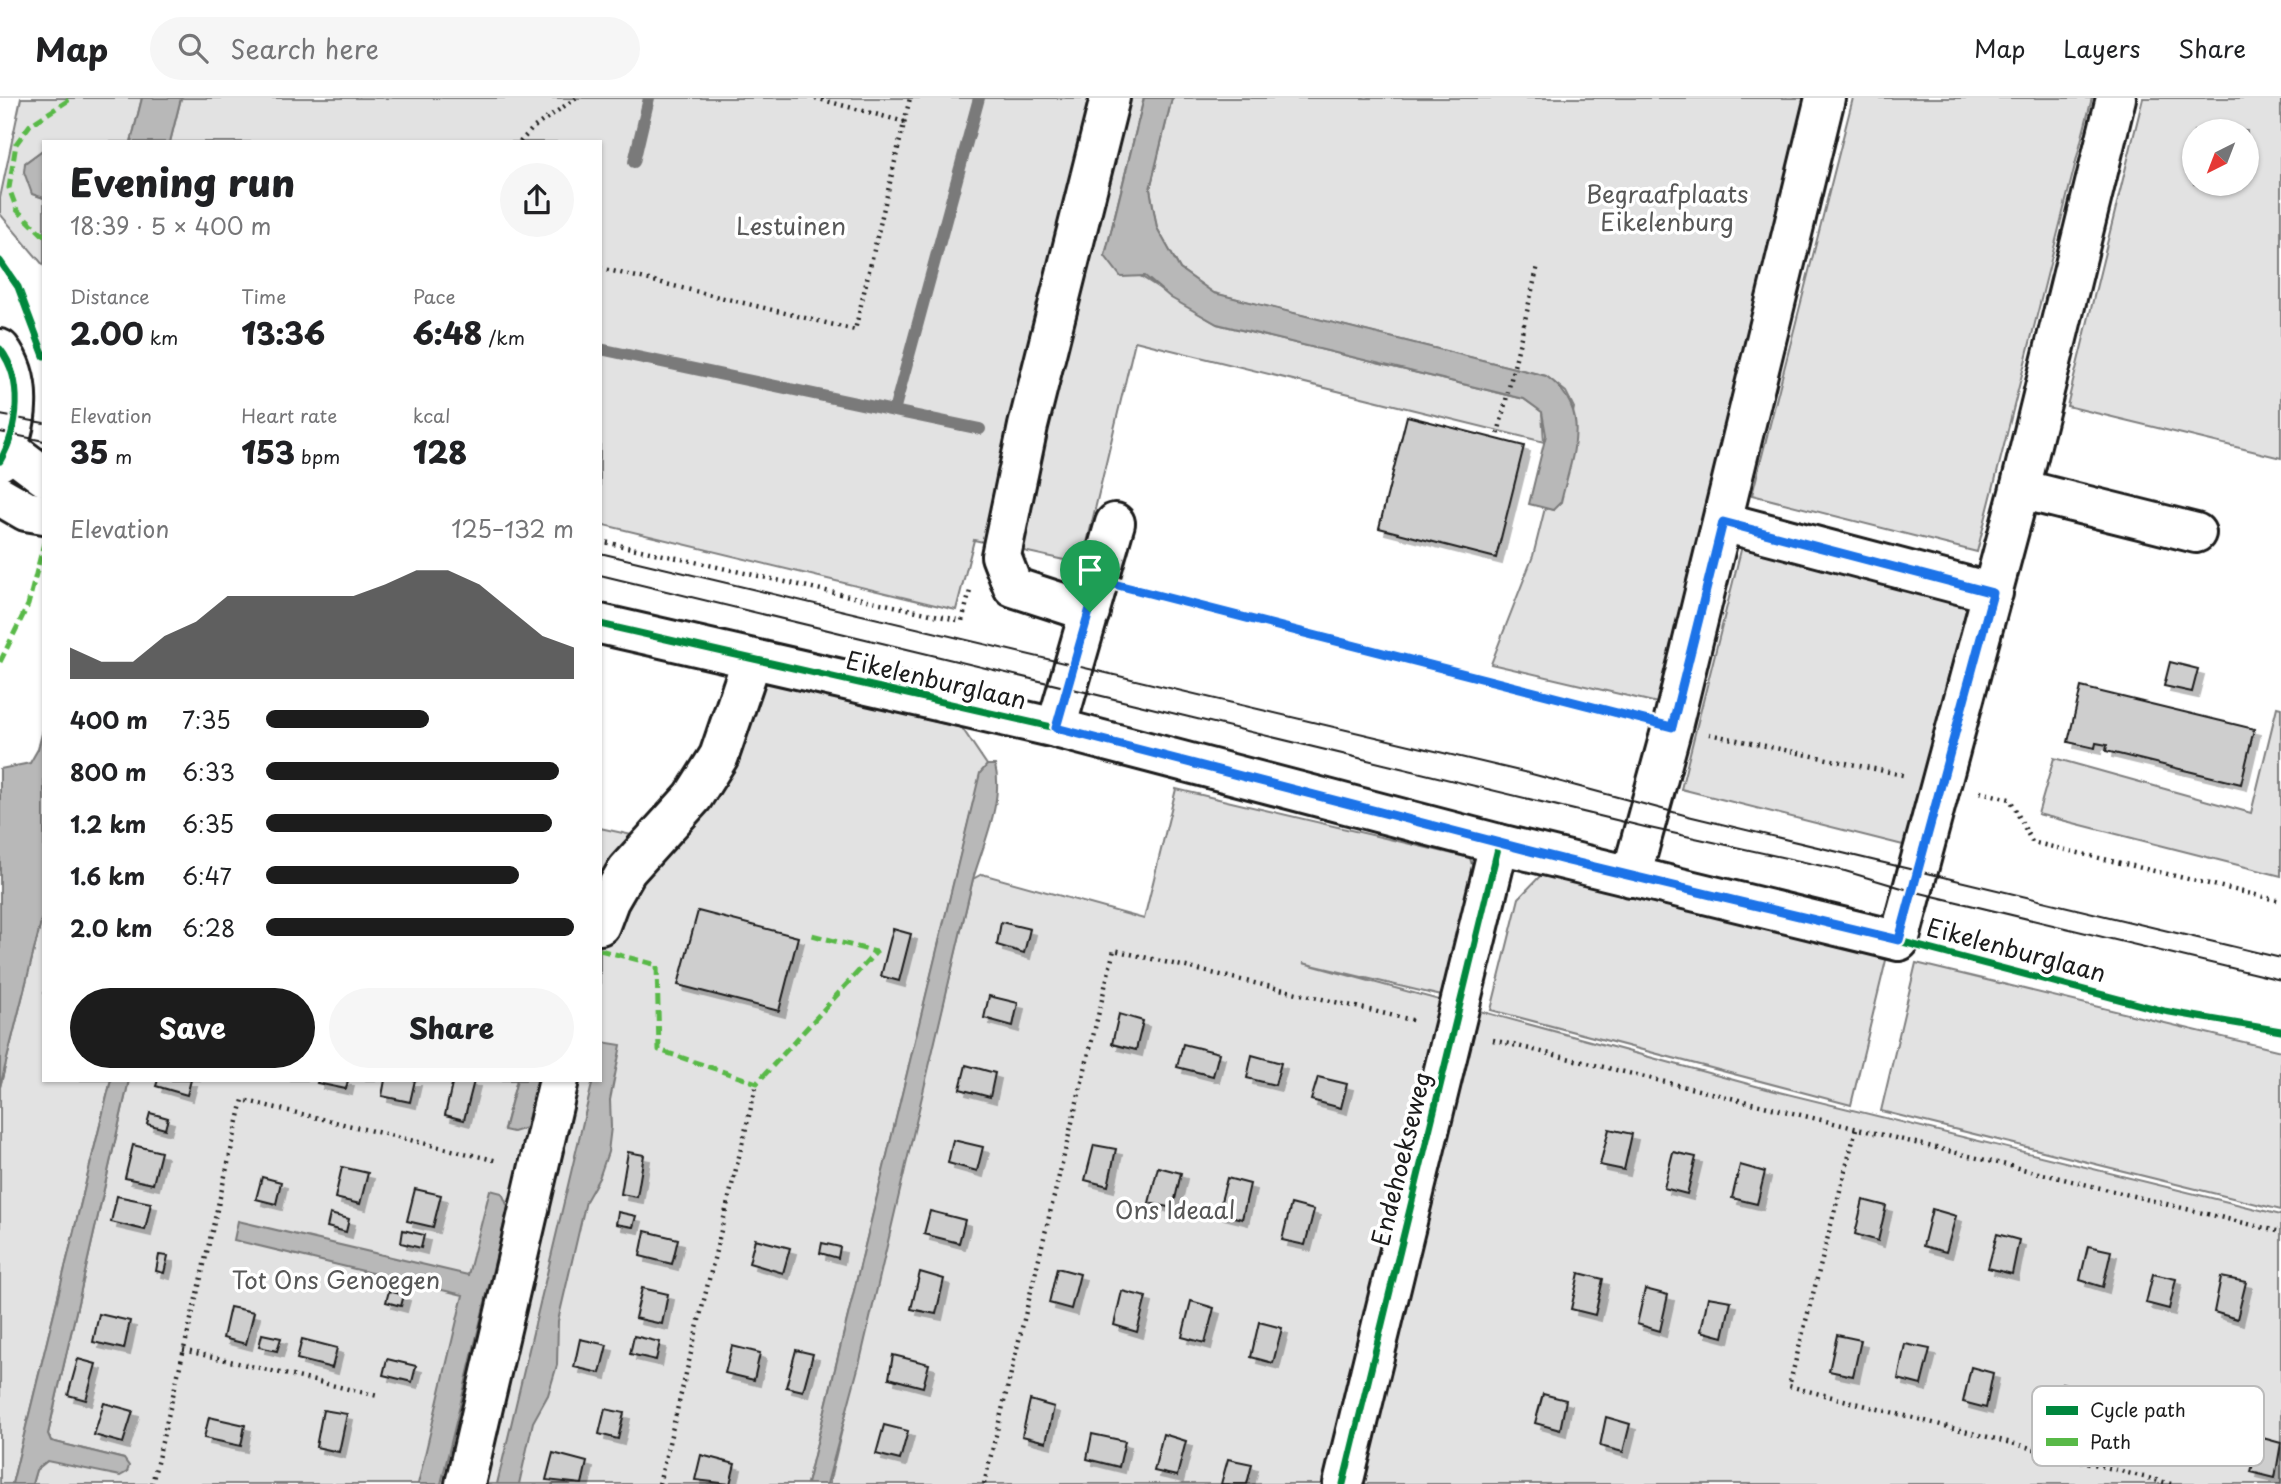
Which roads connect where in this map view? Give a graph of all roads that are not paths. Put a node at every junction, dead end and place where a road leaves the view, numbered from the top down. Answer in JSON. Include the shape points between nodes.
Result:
{"nodes":[{"id":1,"x":1110,"y":98,"type":"edge"},
{"id":2,"x":1825,"y":98,"type":"edge"},
{"id":3,"x":2116,"y":98,"type":"edge"},
{"id":4,"x":0,"y":349,"type":"edge"},
{"id":5,"x":4,"y":454,"type":"edge"},
{"id":6,"x":42,"y":475,"type":"edge"},
{"id":7,"x":2020,"y":489,"type":"junction"},
{"id":8,"x":0,"y":496,"type":"edge"},
{"id":9,"x":42,"y":514,"type":"edge"},
{"id":10,"x":1723,"y":522,"type":"junction"},
{"id":11,"x":1115,"y":523,"type":"dead end"},
{"id":12,"x":2196,"y":533,"type":"dead end"},
{"id":13,"x":1993,"y":593,"type":"junction"},
{"id":14,"x":1094,"y":596,"type":"junction"},
{"id":15,"x":602,"y":624,"type":"edge"},
{"id":16,"x":752,"y":659,"type":"junction"},
{"id":17,"x":1056,"y":728,"type":"junction"},
{"id":18,"x":1499,"y":844,"type":"junction"},
{"id":19,"x":1631,"y":877,"type":"junction"},
{"id":20,"x":602,"y":920,"type":"edge"},
{"id":21,"x":558,"y":1082,"type":"edge"},
{"id":22,"x":465,"y":1484,"type":"edge"},
{"id":23,"x":1343,"y":1484,"type":"edge"}],
"edges":[{"from":1,"to":14,"type":"street","via":[[1028,426],[1001,556],[1013,587]]},
{"from":2,"to":10,"type":"street"},
{"from":3,"to":7,"type":"street"},
{"from":4,"to":5,"type":"street","via":[[15,385],[16,419]]},
{"from":5,"to":6,"type":"street"},
{"from":7,"to":12,"type":"street"},
{"from":7,"to":13,"type":"street"},
{"from":8,"to":9,"type":"street","via":[[26,511]]},
{"from":10,"to":13,"type":"street"},
{"from":10,"to":19,"type":"street"},
{"from":11,"to":14,"type":"street"},
{"from":13,"to":19,"type":"street","name":"Eikelenburglaan","via":[[1899,940]]},
{"from":14,"to":17,"type":"street"},
{"from":15,"to":16,"type":"street","name":"Eikelenburglaan"},
{"from":16,"to":17,"type":"street","name":"Eikelenburglaan"},
{"from":16,"to":20,"type":"street","via":[[719,756],[693,797],[627,870]]},
{"from":17,"to":18,"type":"street","name":"Eikelenburglaan"},
{"from":18,"to":19,"type":"street","name":"Eikelenburglaan"},
{"from":18,"to":23,"type":"street","name":"Endehoekseweg"},
{"from":21,"to":22,"type":"street"}]}
